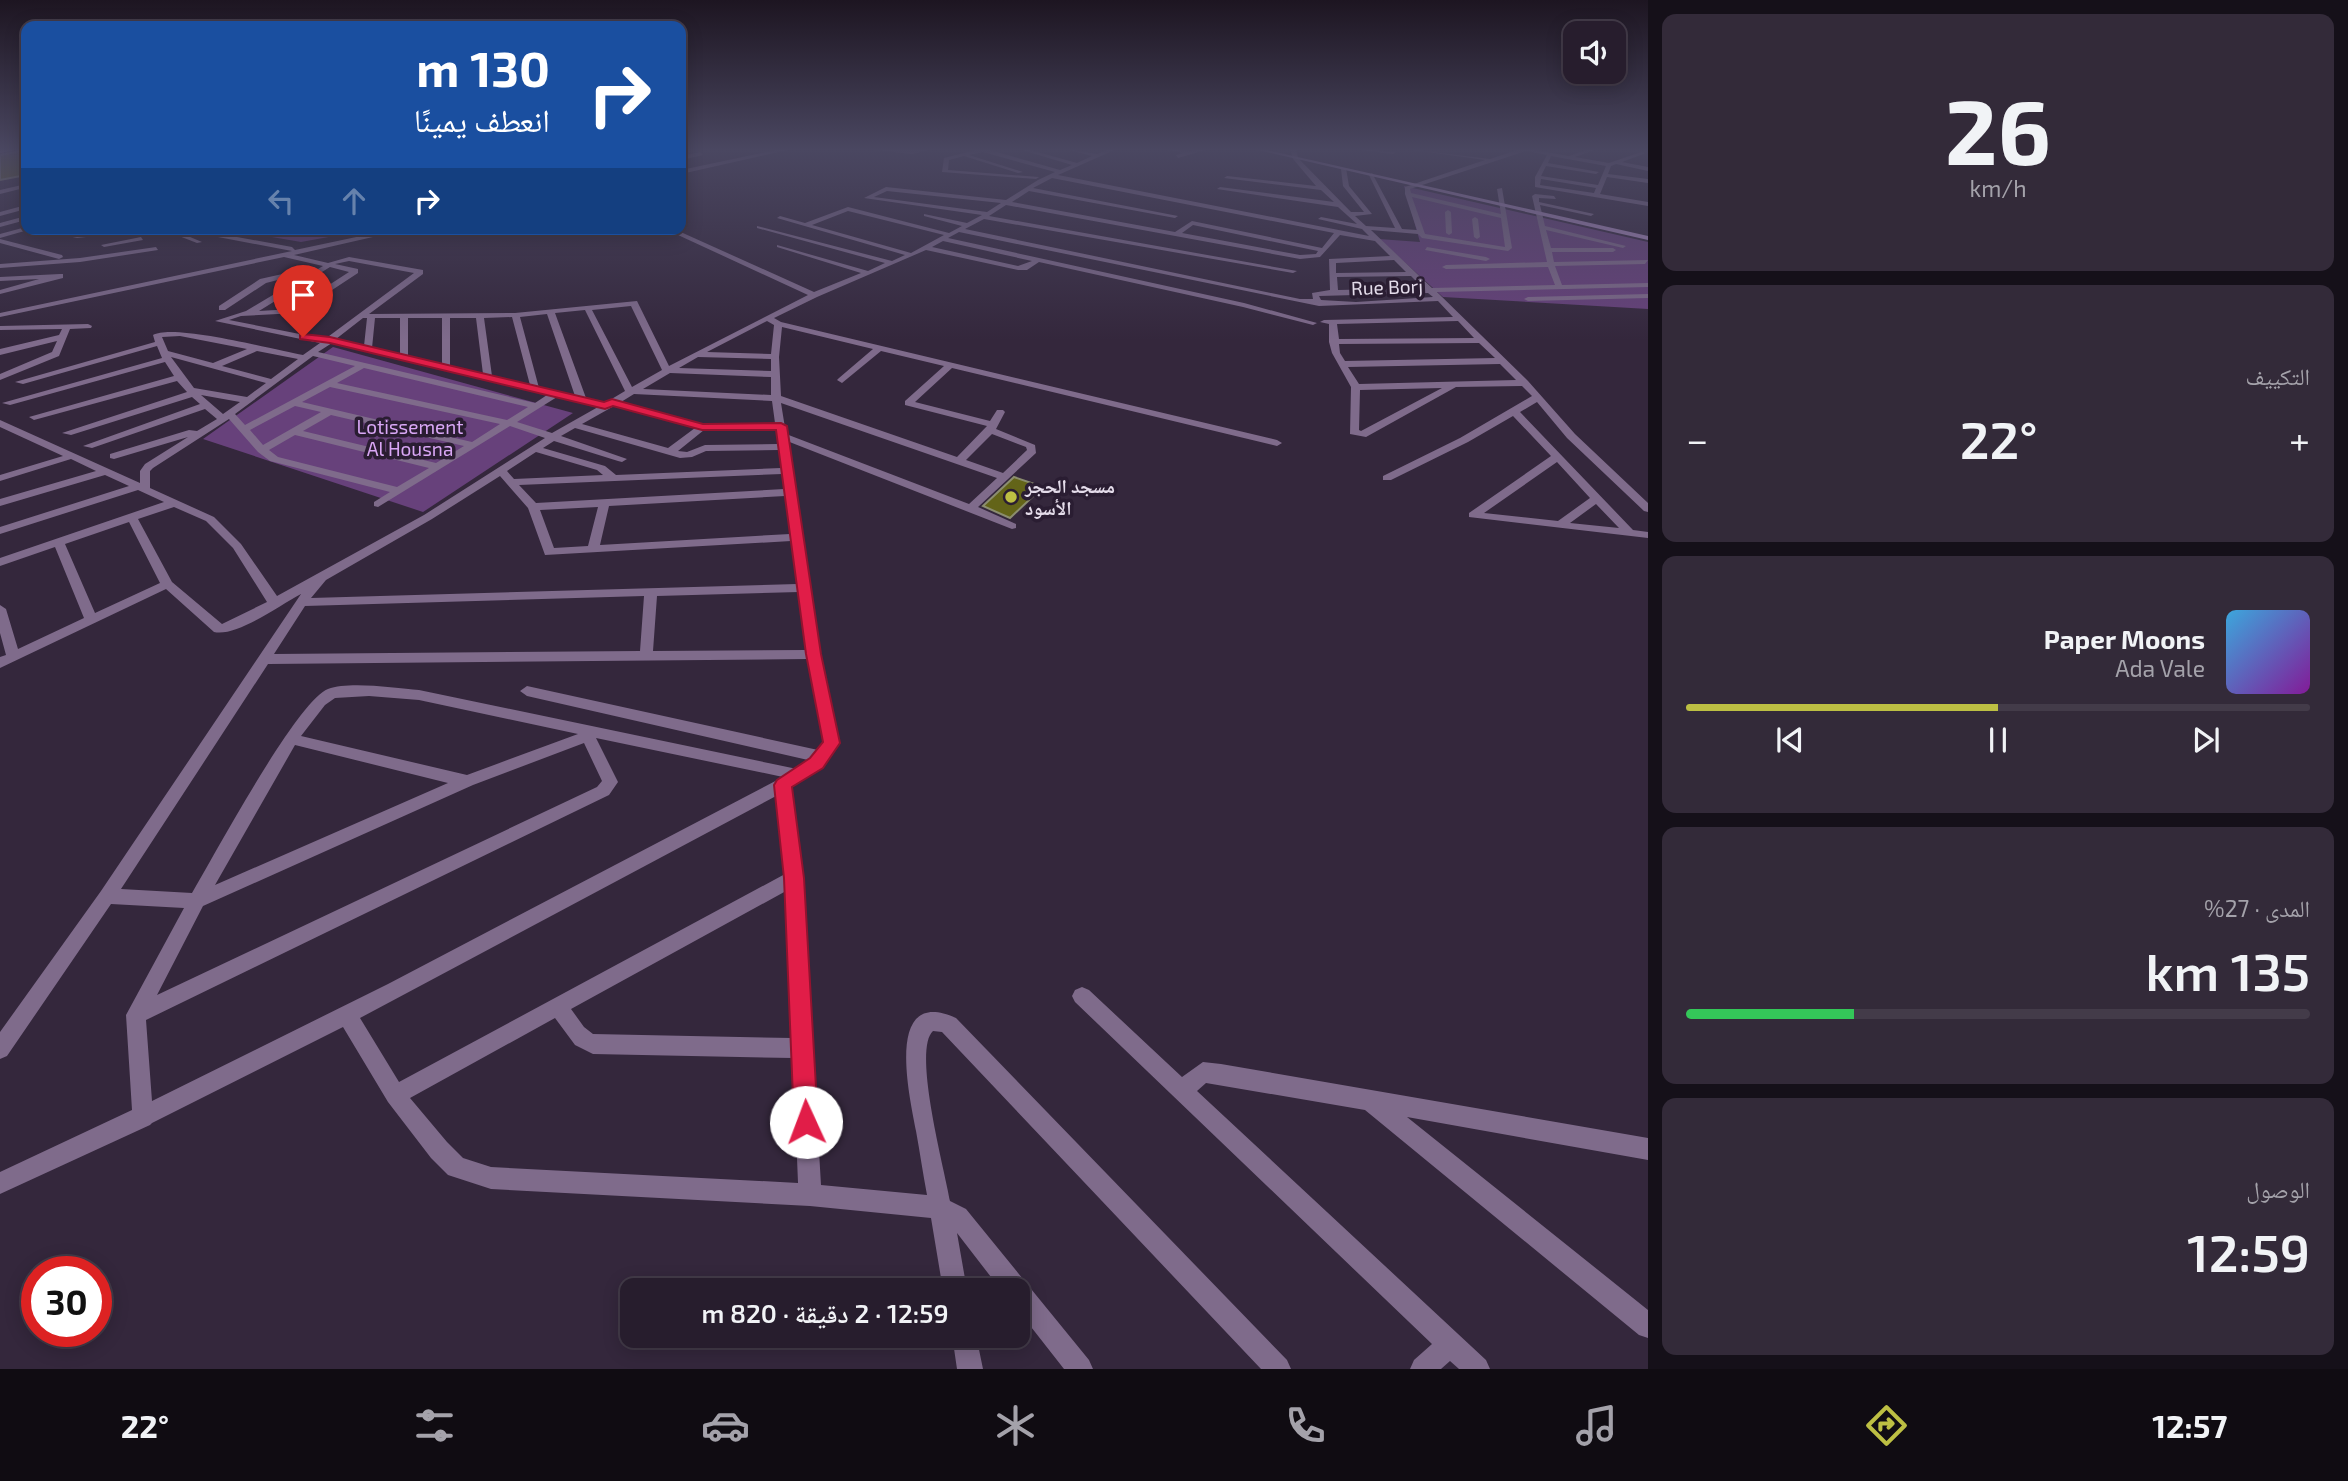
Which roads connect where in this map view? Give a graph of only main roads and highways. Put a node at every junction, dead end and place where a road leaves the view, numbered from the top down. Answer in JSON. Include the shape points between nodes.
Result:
{"nodes":[{"id":1,"x":1533,"y":212,"type":"edge"},
{"id":2,"x":1648,"y":238,"type":"edge"}],
"edges":[{"from":1,"to":2,"type":"main road"}]}
